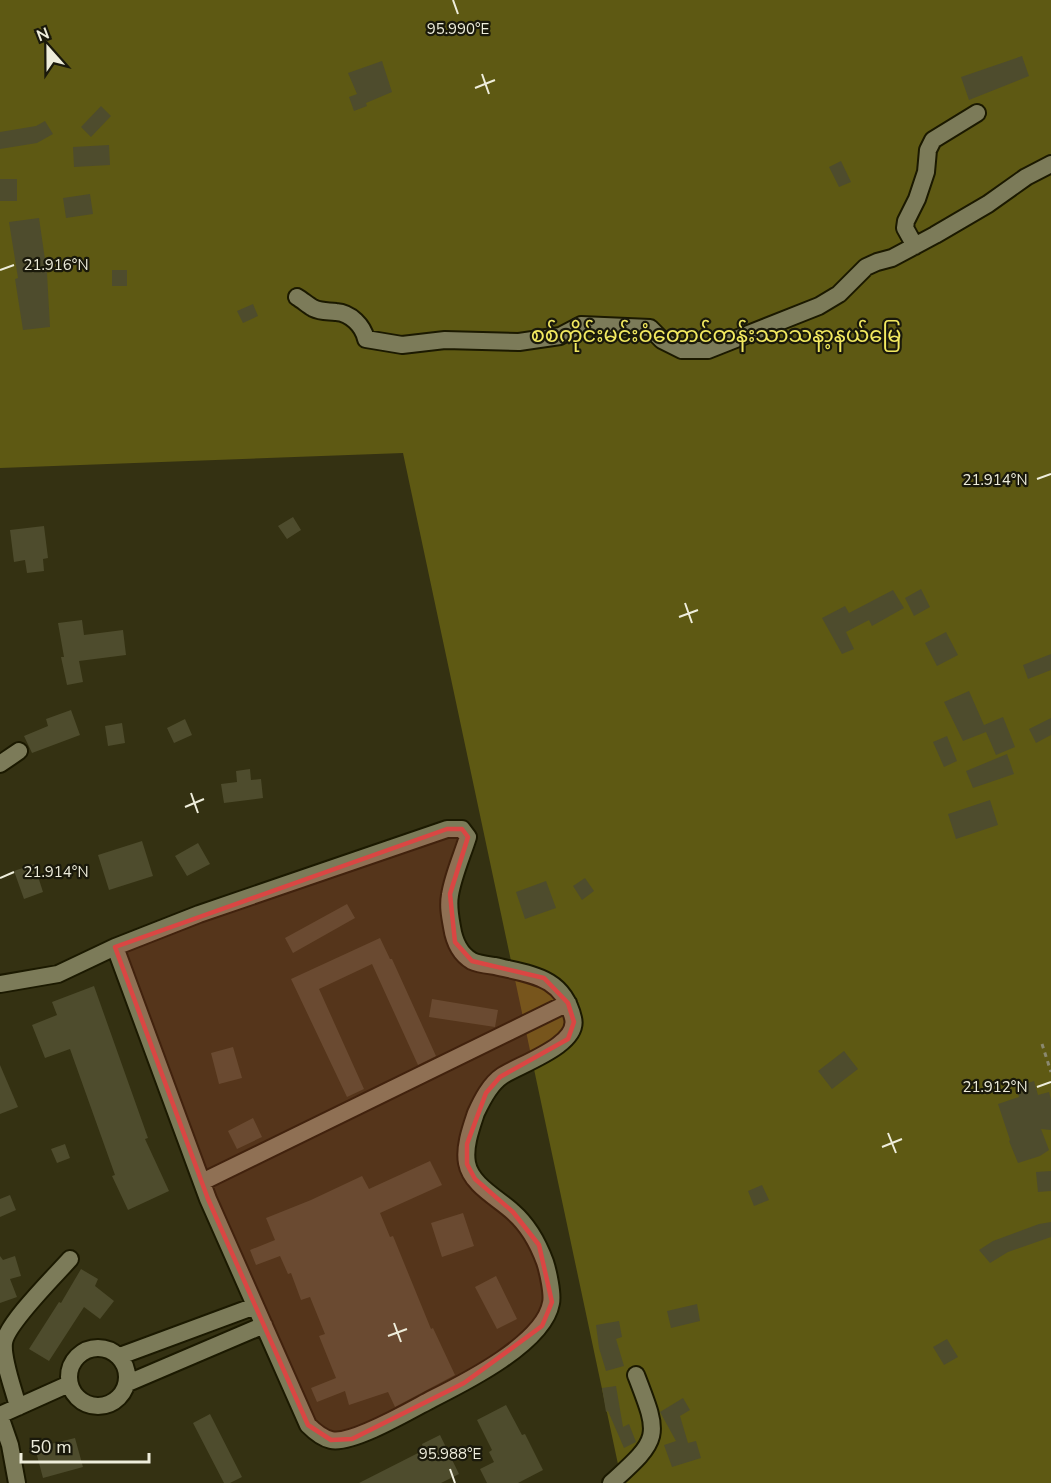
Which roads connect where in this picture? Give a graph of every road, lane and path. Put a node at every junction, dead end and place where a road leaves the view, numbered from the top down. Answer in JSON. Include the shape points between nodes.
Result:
{"nodes":[{"id":1,"x":977,"y":113,"type":"dead end"},
{"id":2,"x":1051,"y":164,"type":"edge"},
{"id":3,"x":915,"y":246,"type":"junction"},
{"id":4,"x":297,"y":297,"type":"dead end"},
{"id":5,"x":19,"y":751,"type":"dead end"},
{"id":6,"x":0,"y":765,"type":"edge"},
{"id":7,"x":115,"y":947,"type":"junction"},
{"id":8,"x":0,"y":984,"type":"edge"},
{"id":9,"x":568,"y":1003,"type":"junction"},
{"id":10,"x":1042,"y":1044,"type":"dead end"},
{"id":11,"x":1051,"y":1072,"type":"edge"},
{"id":12,"x":202,"y":1182,"type":"junction"},
{"id":13,"x":70,"y":1259,"type":"dead end"},
{"id":14,"x":255,"y":1306,"type":"junction"},
{"id":15,"x":264,"y":1326,"type":"junction"},
{"id":16,"x":120,"y":1356,"type":"junction"},
{"id":17,"x":636,"y":1375,"type":"dead end"},
{"id":18,"x":128,"y":1383,"type":"junction"},
{"id":19,"x":69,"y":1384,"type":"junction"},
{"id":20,"x":18,"y":1407,"type":"junction"},
{"id":21,"x":0,"y":1416,"type":"edge"},
{"id":22,"x":17,"y":1483,"type":"edge"},
{"id":23,"x":611,"y":1483,"type":"edge"}],
"edges":[{"from":1,"to":3,"type":"street","via":[[933,140],[928,150],[926,172],[905,228]]},
{"from":2,"to":3,"type":"street"},
{"from":3,"to":4,"type":"street","via":[[866,267],[839,294],[819,306],[708,350],[682,350],[662,340],[650,328],[580,325],[560,336],[538,340],[445,340],[402,345],[366,339],[363,328],[348,316],[314,309]]},
{"from":5,"to":6,"type":"street"},
{"from":7,"to":8,"type":"street","via":[[58,974]]},
{"from":7,"to":9,"type":"street","via":[[447,829],[462,829],[468,837],[450,894],[449,910],[455,942],[472,961],[544,978]]},
{"from":7,"to":12,"type":"street"},
{"from":9,"to":12,"type":"street"},
{"from":9,"to":15,"type":"street","via":[[574,1022],[568,1039],[500,1077],[486,1094],[466,1144],[467,1164],[475,1179],[530,1229],[539,1245],[552,1302],[542,1326],[516,1350],[464,1383],[352,1439],[331,1440],[308,1425]]},
{"from":10,"to":11,"type":"path"},
{"from":12,"to":14,"type":"street"},
{"from":13,"to":20,"type":"street","via":[[17,1319],[4,1342]]},
{"from":14,"to":15,"type":"street"},
{"from":14,"to":16,"type":"street"},
{"from":15,"to":18,"type":"street"},
{"from":16,"to":18,"type":"street","via":[[127,1369]]},
{"from":16,"to":19,"type":"street","via":[[97,1347],[84,1351],[74,1359]]},
{"from":17,"to":23,"type":"street","via":[[652,1417],[653,1431],[646,1448]]},
{"from":18,"to":19,"type":"street","via":[[122,1395],[99,1407],[86,1404]]},
{"from":19,"to":20,"type":"street"},
{"from":20,"to":21,"type":"street"},
{"from":21,"to":22,"type":"street"}]}
